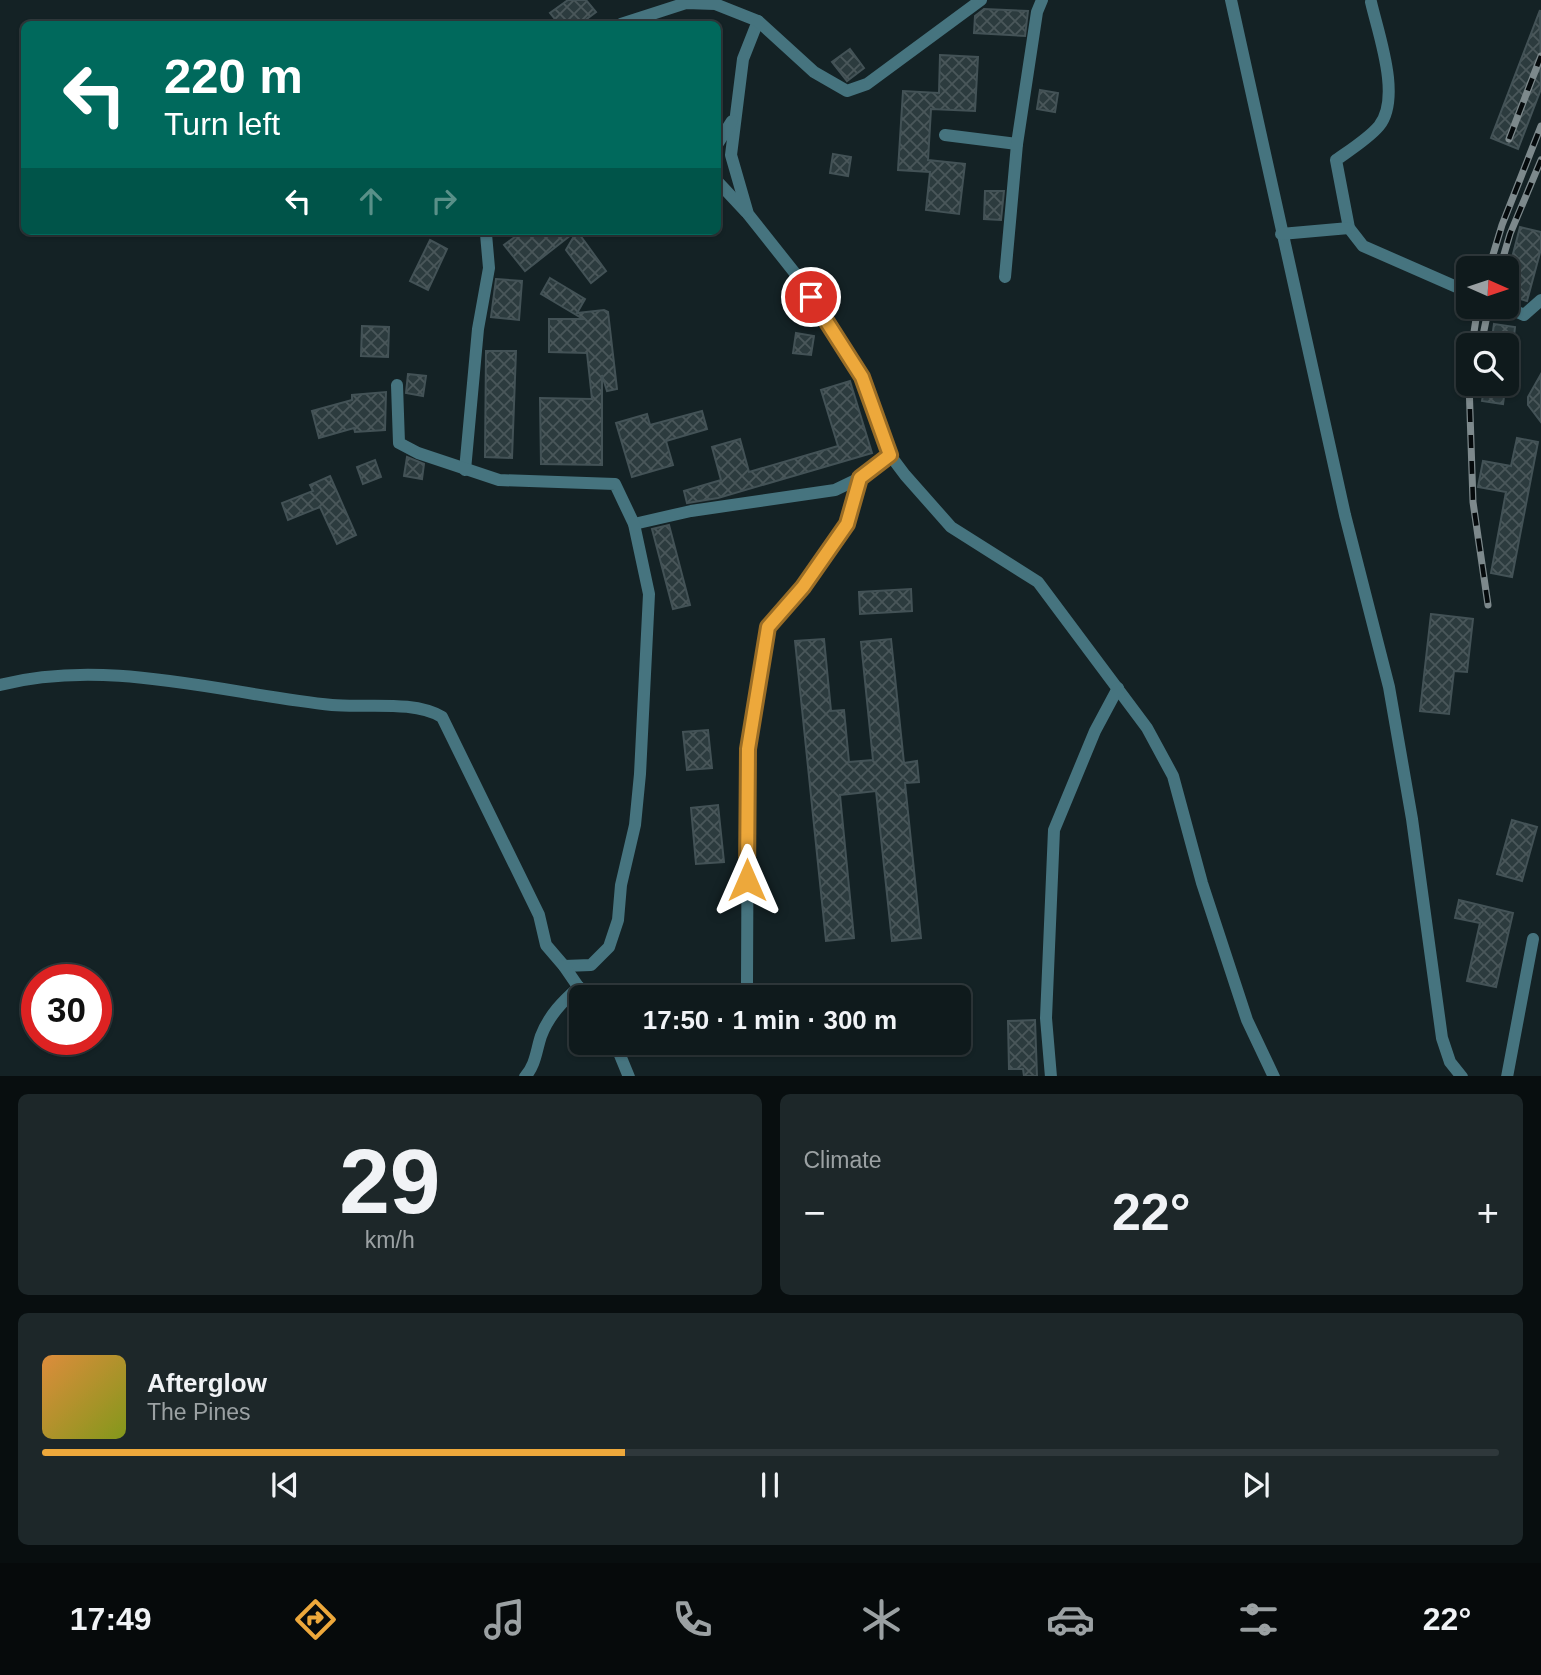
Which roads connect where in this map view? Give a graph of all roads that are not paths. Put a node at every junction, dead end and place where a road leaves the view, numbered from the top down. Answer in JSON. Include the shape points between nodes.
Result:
{"nodes":[{"id":1,"x":981,"y":0,"type":"edge"},
{"id":2,"x":1042,"y":0,"type":"edge"},
{"id":3,"x":1231,"y":0,"type":"edge"},
{"id":4,"x":1371,"y":2,"type":"dead end"},
{"id":5,"x":630,"y":21,"type":"edge"},
{"id":6,"x":758,"y":21,"type":"junction"},
{"id":7,"x":735,"y":114,"type":"junction"},
{"id":8,"x":945,"y":135,"type":"dead end"},
{"id":9,"x":721,"y":138,"type":"edge"},
{"id":10,"x":1017,"y":144,"type":"junction"},
{"id":11,"x":721,"y":185,"type":"edge"},
{"id":12,"x":748,"y":214,"type":"junction"},
{"id":13,"x":1349,"y":228,"type":"junction"},
{"id":14,"x":1281,"y":234,"type":"junction"},
{"id":15,"x":485,"y":235,"type":"edge"},
{"id":16,"x":1004,"y":278,"type":"dead end"},
{"id":17,"x":1456,"y":287,"type":"edge"},
{"id":18,"x":1541,"y":300,"type":"edge"},
{"id":19,"x":1519,"y":312,"type":"edge"},
{"id":20,"x":397,"y":385,"type":"dead end"},
{"id":21,"x":890,"y":455,"type":"junction"},
{"id":22,"x":465,"y":470,"type":"junction"},
{"id":23,"x":860,"y":478,"type":"junction"},
{"id":24,"x":634,"y":524,"type":"junction"},
{"id":25,"x":0,"y":685,"type":"edge"},
{"id":26,"x":1118,"y":688,"type":"junction"},
{"id":27,"x":1533,"y":939,"type":"dead end"},
{"id":28,"x":565,"y":966,"type":"junction"},
{"id":29,"x":747,"y":984,"type":"dead end"},
{"id":30,"x":578,"y":985,"type":"edge"},
{"id":31,"x":569,"y":1000,"type":"edge"},
{"id":32,"x":620,"y":1055,"type":"edge"},
{"id":33,"x":525,"y":1076,"type":"edge"},
{"id":34,"x":629,"y":1076,"type":"edge"},
{"id":35,"x":1051,"y":1076,"type":"edge"},
{"id":36,"x":1274,"y":1076,"type":"edge"},
{"id":37,"x":1462,"y":1076,"type":"edge"},
{"id":38,"x":1507,"y":1076,"type":"edge"}],
"edges":[{"from":1,"to":6,"type":"street","via":[[867,84],[847,90],[814,72]]},
{"from":2,"to":10,"type":"street"},
{"from":3,"to":14,"type":"street"},
{"from":4,"to":13,"type":"street","via":[[1389,98],[1381,125],[1336,160]]},
{"from":5,"to":6,"type":"street","via":[[686,3],[715,4]]},
{"from":6,"to":7,"type":"street","via":[[743,60]]},
{"from":7,"to":9,"type":"street"},
{"from":7,"to":12,"type":"street","via":[[731,155]]},
{"from":8,"to":10,"type":"street"},
{"from":10,"to":16,"type":"street"},
{"from":11,"to":12,"type":"street"},
{"from":12,"to":21,"type":"street","via":[[798,277],[862,377]]},
{"from":13,"to":14,"type":"street"},
{"from":13,"to":17,"type":"street","via":[[1363,246]]},
{"from":14,"to":37,"type":"street","via":[[1389,687],[1442,1038],[1450,1062]]},
{"from":15,"to":22,"type":"street","via":[[489,268],[478,329]]},
{"from":18,"to":19,"type":"street","via":[[1524,314]]},
{"from":20,"to":22,"type":"street","via":[[399,443]]},
{"from":21,"to":23,"type":"street"},
{"from":21,"to":26,"type":"street","via":[[951,527],[1038,582]]},
{"from":22,"to":24,"type":"street","via":[[499,480],[615,484]]},
{"from":23,"to":24,"type":"street","via":[[835,490]]},
{"from":23,"to":29,"type":"street","via":[[847,524],[768,627],[748,749]]},
{"from":24,"to":28,"type":"street","via":[[649,594],[635,825],[609,947],[591,965]]},
{"from":25,"to":28,"type":"street","via":[[35,676],[128,677],[332,705],[427,708],[442,717],[539,915],[546,945]]},
{"from":26,"to":35,"type":"street","via":[[1054,830],[1046,1018]]},
{"from":26,"to":36,"type":"street","via":[[1147,728],[1172,776],[1243,1007]]},
{"from":27,"to":38,"type":"street"},
{"from":28,"to":30,"type":"street"},
{"from":31,"to":33,"type":"street","via":[[557,1006],[542,1034],[534,1066]]},
{"from":32,"to":34,"type":"street"}]}
